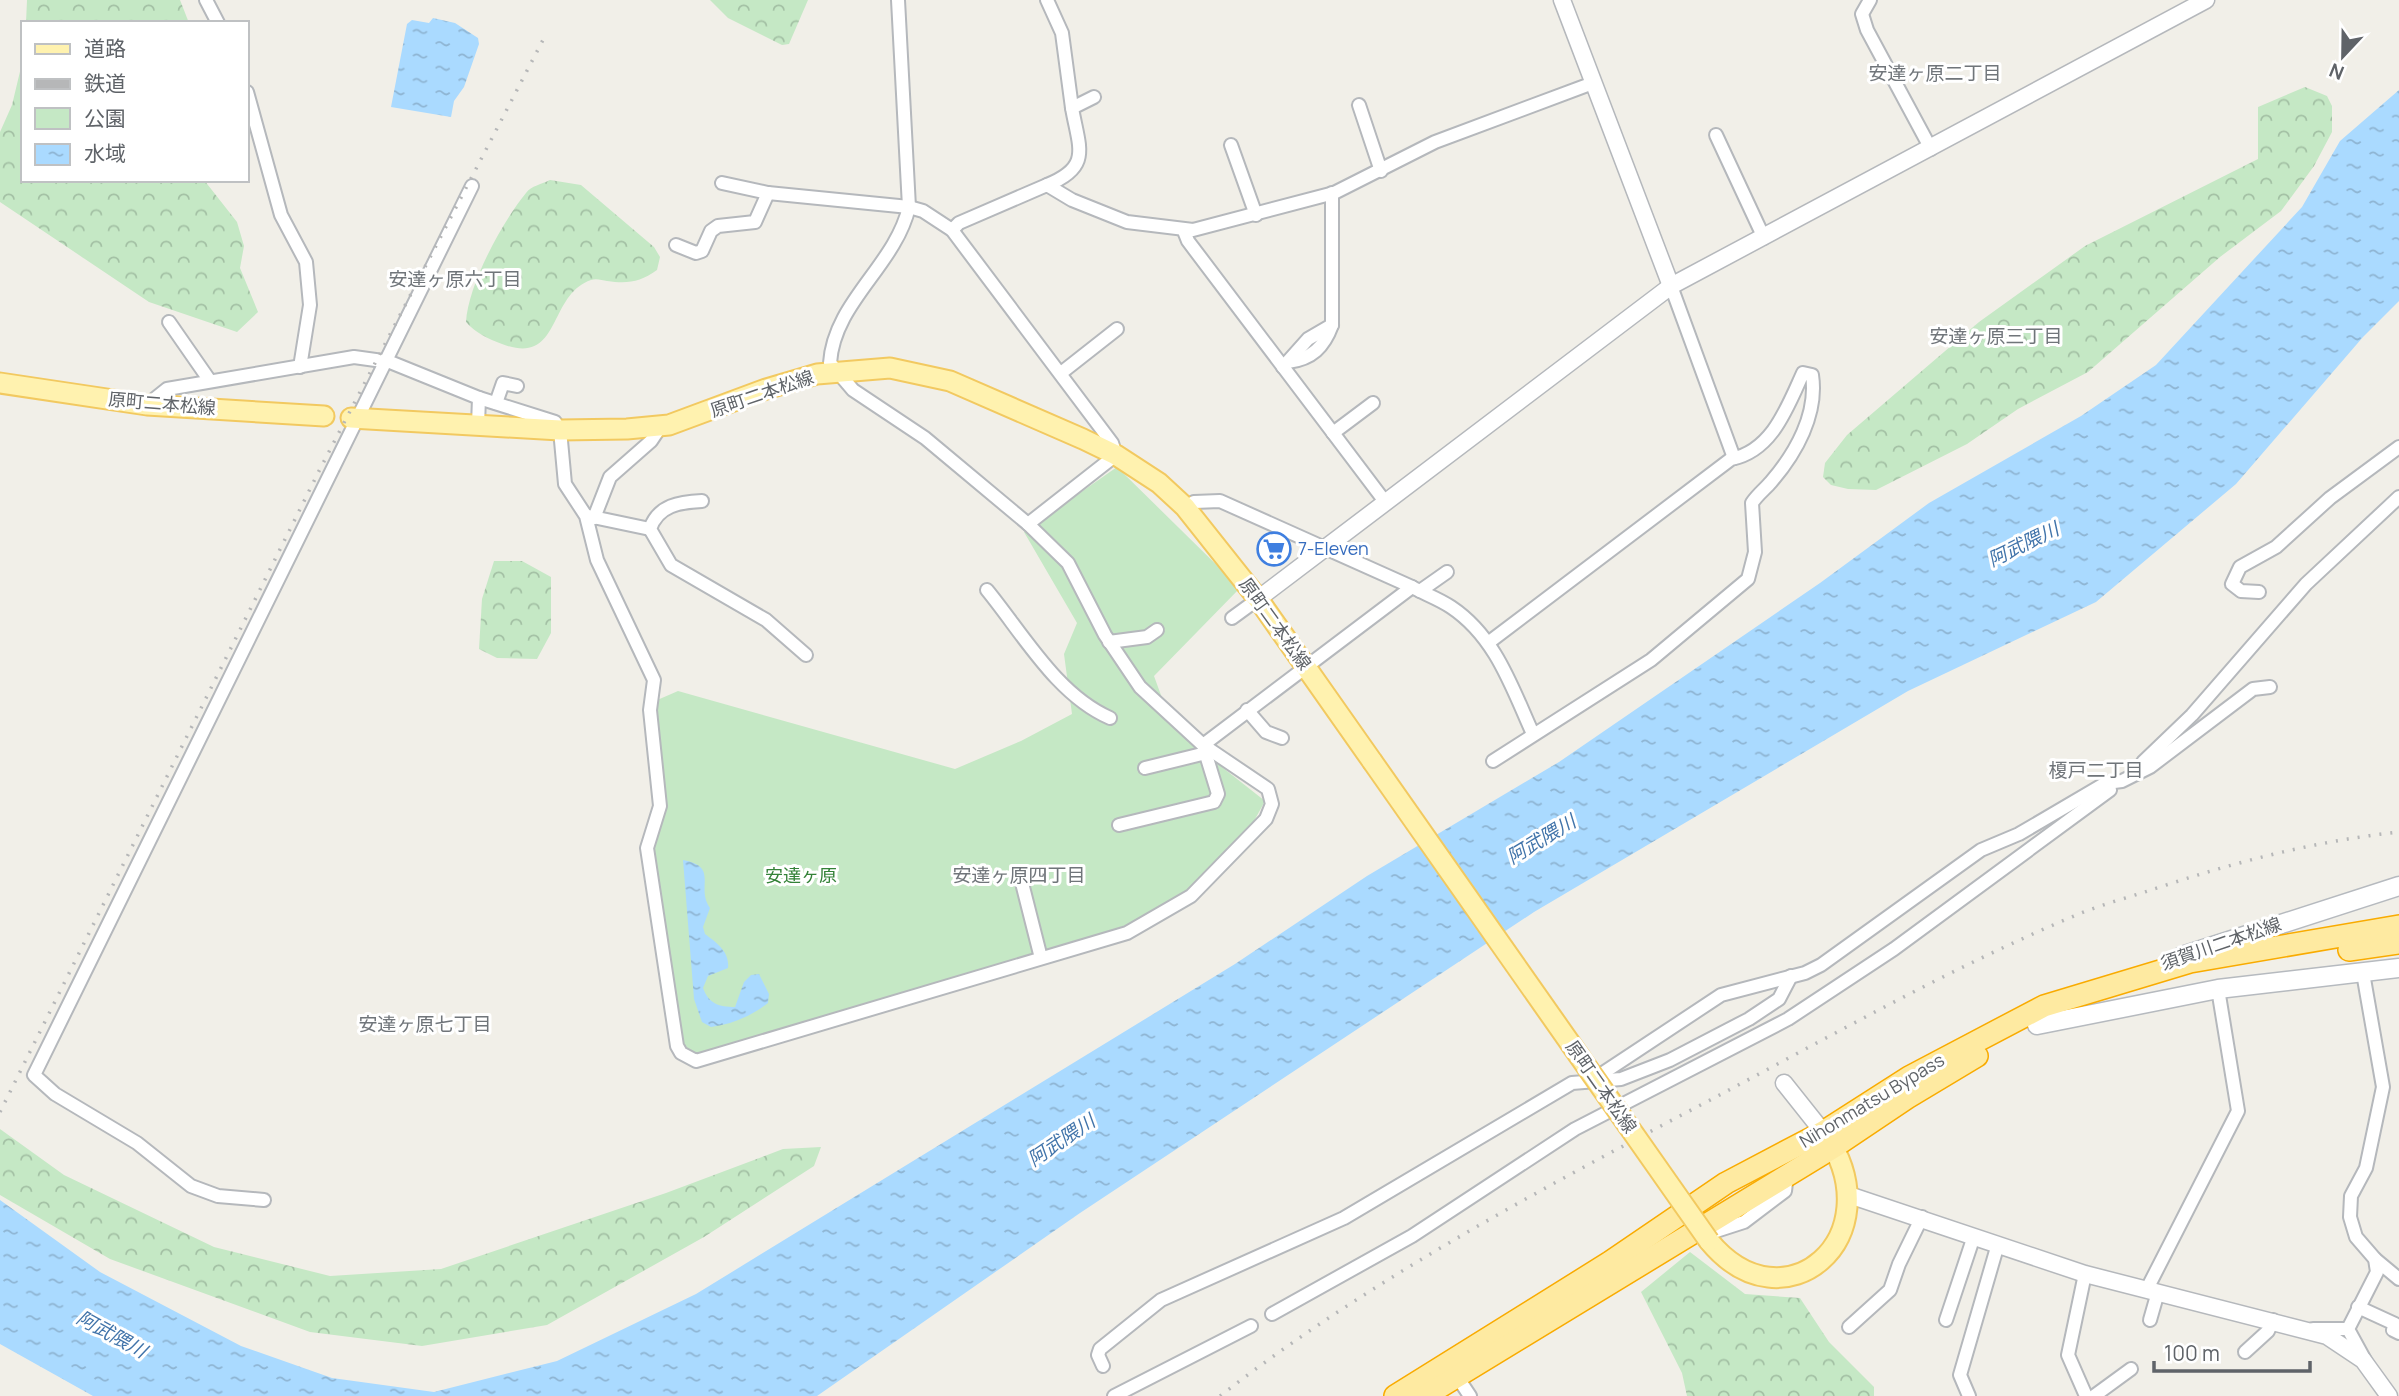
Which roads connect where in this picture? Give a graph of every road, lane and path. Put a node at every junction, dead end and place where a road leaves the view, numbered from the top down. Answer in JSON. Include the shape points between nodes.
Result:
{"nodes":[{"id":1,"x":206,"y":0,"type":"edge"},
{"id":2,"x":898,"y":0,"type":"edge"},
{"id":3,"x":1047,"y":0,"type":"edge"},
{"id":4,"x":1562,"y":0,"type":"edge"},
{"id":5,"x":1870,"y":0,"type":"edge"},
{"id":6,"x":2206,"y":0,"type":"edge"},
{"id":7,"x":217,"y":21,"type":"edge"},
{"id":8,"x":1593,"y":83,"type":"junction"},
{"id":9,"x":248,"y":96,"type":"edge"},
{"id":10,"x":1094,"y":97,"type":"dead end"},
{"id":11,"x":1359,"y":106,"type":"dead end"},
{"id":12,"x":1072,"y":108,"type":"junction"},
{"id":13,"x":1716,"y":135,"type":"dead end"},
{"id":14,"x":1231,"y":145,"type":"dead end"},
{"id":15,"x":1931,"y":149,"type":"junction"},
{"id":16,"x":1381,"y":171,"type":"junction"},
{"id":17,"x":722,"y":183,"type":"dead end"},
{"id":18,"x":472,"y":186,"type":"dead end"},
{"id":19,"x":1047,"y":186,"type":"junction"},
{"id":20,"x":768,"y":193,"type":"junction"},
{"id":21,"x":1332,"y":193,"type":"junction"},
{"id":22,"x":909,"y":207,"type":"junction"},
{"id":23,"x":1256,"y":215,"type":"junction"},
{"id":24,"x":952,"y":230,"type":"junction"},
{"id":25,"x":1184,"y":231,"type":"junction"},
{"id":26,"x":1764,"y":238,"type":"junction"},
{"id":27,"x":676,"y":245,"type":"dead end"},
{"id":28,"x":1671,"y":286,"type":"junction"},
{"id":29,"x":169,"y":322,"type":"dead end"},
{"id":30,"x":1116,"y":329,"type":"dead end"},
{"id":31,"x":386,"y":362,"type":"junction"},
{"id":32,"x":1285,"y":365,"type":"junction"},
{"id":33,"x":300,"y":367,"type":"junction"},
{"id":34,"x":835,"y":372,"type":"junction"},
{"id":35,"x":1061,"y":373,"type":"junction"},
{"id":36,"x":210,"y":381,"type":"junction"},
{"id":37,"x":1,"y":385,"type":"edge"},
{"id":38,"x":517,"y":386,"type":"dead end"},
{"id":39,"x":479,"y":398,"type":"junction"},
{"id":40,"x":496,"y":403,"type":"junction"},
{"id":41,"x":1373,"y":403,"type":"dead end"},
{"id":42,"x":147,"y":405,"type":"junction"},
{"id":43,"x":324,"y":416,"type":"dead end"},
{"id":44,"x":355,"y":419,"type":"junction"},
{"id":45,"x":478,"y":425,"type":"junction"},
{"id":46,"x":661,"y":426,"type":"junction"},
{"id":47,"x":560,"y":430,"type":"junction"},
{"id":48,"x":1333,"y":433,"type":"junction"},
{"id":49,"x":2399,"y":447,"type":"edge"},
{"id":50,"x":1116,"y":455,"type":"junction"},
{"id":51,"x":1734,"y":458,"type":"junction"},
{"id":52,"x":2399,"y":498,"type":"edge"},
{"id":53,"x":702,"y":501,"type":"dead end"},
{"id":54,"x":1386,"y":503,"type":"junction"},
{"id":55,"x":1185,"y":507,"type":"junction"},
{"id":56,"x":590,"y":517,"type":"junction"},
{"id":57,"x":1028,"y":524,"type":"junction"},
{"id":58,"x":650,"y":529,"type":"junction"},
{"id":59,"x":1328,"y":549,"type":"junction"},
{"id":60,"x":1447,"y":572,"type":"dead end"},
{"id":61,"x":1416,"y":589,"type":"junction"},
{"id":62,"x":987,"y":590,"type":"dead end"},
{"id":63,"x":2259,"y":592,"type":"dead end"},
{"id":64,"x":1258,"y":599,"type":"junction"},
{"id":65,"x":1232,"y":618,"type":"dead end"},
{"id":66,"x":1157,"y":630,"type":"dead end"},
{"id":67,"x":1109,"y":642,"type":"junction"},
{"id":68,"x":1488,"y":643,"type":"junction"},
{"id":69,"x":806,"y":655,"type":"dead end"},
{"id":70,"x":1307,"y":667,"type":"junction"},
{"id":71,"x":2270,"y":687,"type":"dead end"},
{"id":72,"x":1247,"y":710,"type":"junction"},
{"id":73,"x":1110,"y":718,"type":"dead end"},
{"id":74,"x":1532,"y":734,"type":"junction"},
{"id":75,"x":1282,"y":737,"type":"dead end"},
{"id":76,"x":1205,"y":749,"type":"junction"},
{"id":77,"x":1493,"y":761,"type":"dead end"},
{"id":78,"x":2143,"y":761,"type":"dead end"},
{"id":79,"x":1145,"y":768,"type":"dead end"},
{"id":80,"x":2110,"y":790,"type":"dead end"},
{"id":81,"x":1119,"y":825,"type":"dead end"},
{"id":82,"x":1022,"y":883,"type":"dead end"},
{"id":83,"x":2399,"y":886,"type":"edge"},
{"id":84,"x":2399,"y":926,"type":"edge"},
{"id":85,"x":2399,"y":943,"type":"edge"},
{"id":86,"x":1041,"y":958,"type":"junction"},
{"id":87,"x":2399,"y":968,"type":"edge"},
{"id":88,"x":2363,"y":973,"type":"junction"},
{"id":89,"x":1791,"y":976,"type":"junction"},
{"id":90,"x":2218,"y":989,"type":"junction"},
{"id":91,"x":2040,"y":1016,"type":"junction"},
{"id":92,"x":1594,"y":1079,"type":"junction"},
{"id":93,"x":1784,"y":1083,"type":"dead end"},
{"id":94,"x":1829,"y":1139,"type":"junction"},
{"id":95,"x":1787,"y":1175,"type":"junction"},
{"id":96,"x":1849,"y":1195,"type":"junction"},
{"id":97,"x":264,"y":1200,"type":"dead end"},
{"id":98,"x":1922,"y":1217,"type":"junction"},
{"id":99,"x":1974,"y":1236,"type":"junction"},
{"id":100,"x":1998,"y":1244,"type":"junction"},
{"id":101,"x":2375,"y":1259,"type":"junction"},
{"id":102,"x":2085,"y":1274,"type":"junction"},
{"id":103,"x":2399,"y":1279,"type":"edge"},
{"id":104,"x":2152,"y":1291,"type":"junction"},
{"id":105,"x":2358,"y":1307,"type":"junction"},
{"id":106,"x":1272,"y":1314,"type":"dead end"},
{"id":107,"x":2150,"y":1320,"type":"dead end"},
{"id":108,"x":2273,"y":1320,"type":"junction"},
{"id":109,"x":1946,"y":1321,"type":"dead end"},
{"id":110,"x":1251,"y":1326,"type":"dead end"},
{"id":111,"x":1849,"y":1327,"type":"dead end"},
{"id":112,"x":2305,"y":1328,"type":"junction"},
{"id":113,"x":2348,"y":1329,"type":"junction"},
{"id":114,"x":2399,"y":1333,"type":"edge"},
{"id":115,"x":2245,"y":1352,"type":"dead end"},
{"id":116,"x":1103,"y":1366,"type":"dead end"},
{"id":117,"x":2131,"y":1369,"type":"dead end"},
{"id":118,"x":2371,"y":1370,"type":"junction"},
{"id":119,"x":1462,"y":1384,"type":"junction"},
{"id":120,"x":1114,"y":1396,"type":"edge"},
{"id":121,"x":1395,"y":1396,"type":"edge"},
{"id":122,"x":1425,"y":1396,"type":"edge"},
{"id":123,"x":1444,"y":1396,"type":"edge"},
{"id":124,"x":1470,"y":1396,"type":"edge"},
{"id":125,"x":1969,"y":1396,"type":"edge"},
{"id":126,"x":2086,"y":1396,"type":"edge"},
{"id":127,"x":2094,"y":1396,"type":"edge"},
{"id":128,"x":2389,"y":1396,"type":"edge"}],
"edges":[{"from":1,"to":7,"type":"street"},
{"from":2,"to":22,"type":"street"},
{"from":3,"to":12,"type":"street","via":[[1062,33]]},
{"from":4,"to":8,"type":"street"},
{"from":5,"to":15,"type":"street","via":[[1862,14],[1867,30]]},
{"from":6,"to":15,"type":"street"},
{"from":8,"to":16,"type":"street","via":[[1434,142]]},
{"from":8,"to":28,"type":"street"},
{"from":9,"to":33,"type":"street","via":[[281,215],[306,262],[310,305]]},
{"from":10,"to":12,"type":"street"},
{"from":11,"to":16,"type":"street"},
{"from":12,"to":19,"type":"street","via":[[1079,163],[1066,178]]},
{"from":13,"to":26,"type":"street"},
{"from":14,"to":23,"type":"street"},
{"from":15,"to":26,"type":"street"},
{"from":16,"to":21,"type":"street"},
{"from":17,"to":20,"type":"street"},
{"from":18,"to":31,"type":"street"},
{"from":19,"to":24,"type":"street"},
{"from":19,"to":25,"type":"street","via":[[1127,222]]},
{"from":20,"to":22,"type":"street"},
{"from":20,"to":27,"type":"street","via":[[755,222],[718,226],[696,253]]},
{"from":21,"to":23,"type":"street"},
{"from":21,"to":32,"type":"street","via":[[1332,325],[1307,339]]},
{"from":22,"to":24,"type":"street"},
{"from":22,"to":34,"type":"street","via":[[891,251],[838,326],[830,363]]},
{"from":23,"to":25,"type":"street"},
{"from":24,"to":35,"type":"street"},
{"from":25,"to":32,"type":"street"},
{"from":26,"to":28,"type":"street"},
{"from":28,"to":51,"type":"street"},
{"from":28,"to":54,"type":"street"},
{"from":29,"to":36,"type":"street"},
{"from":30,"to":35,"type":"street"},
{"from":31,"to":33,"type":"street","via":[[354,358]]},
{"from":31,"to":39,"type":"street"},
{"from":31,"to":44,"type":"street"},
{"from":32,"to":48,"type":"street"},
{"from":33,"to":36,"type":"street"},
{"from":34,"to":46,"type":"main road","name":"原町二本松線","via":[[781,384]]},
{"from":34,"to":50,"type":"main road","name":"原町二本松線","via":[[890,368],[950,381]]},
{"from":34,"to":57,"type":"street","via":[[853,390],[925,438]]},
{"from":35,"to":50,"type":"street"},
{"from":36,"to":42,"type":"street","via":[[167,389]]},
{"from":37,"to":42,"type":"main road","name":"原町二本松線"},
{"from":38,"to":40,"type":"street","via":[[503,383]]},
{"from":39,"to":40,"type":"street"},
{"from":39,"to":45,"type":"street"},
{"from":40,"to":47,"type":"street","via":[[555,422]]},
{"from":41,"to":48,"type":"street"},
{"from":42,"to":43,"type":"main road","name":"原町二本松線"},
{"from":44,"to":45,"type":"main road","name":"原町二本松線"},
{"from":44,"to":97,"type":"street","via":[[34,1075],[55,1094],[137,1143],[191,1186],[218,1196]]},
{"from":45,"to":47,"type":"main road","name":"原町二本松線"},
{"from":46,"to":47,"type":"main road","name":"原町二本松線"},
{"from":46,"to":56,"type":"street","via":[[651,441],[610,477]]},
{"from":47,"to":56,"type":"street","via":[[565,484]]},
{"from":48,"to":54,"type":"street"},
{"from":49,"to":63,"type":"street","via":[[2330,498],[2276,547],[2240,567],[2232,584],[2241,591]]},
{"from":50,"to":55,"type":"main road","name":"原町二本松線","via":[[1160,483]]},
{"from":50,"to":57,"type":"street"},
{"from":51,"to":68,"type":"street"},
{"from":51,"to":74,"type":"street","via":[[1750,454],[1765,441],[1784,415],[1803,373],[1812,375],[1814,390],[1799,440],[1788,461],[1752,503],[1755,552],[1748,579],[1651,660]]},
{"from":52,"to":78,"type":"street","via":[[2306,584],[2192,715]]},
{"from":53,"to":58,"type":"street","via":[[667,507]]},
{"from":54,"to":59,"type":"street"},
{"from":55,"to":59,"type":"street","via":[[1220,501]]},
{"from":55,"to":64,"type":"main road","name":"原町二本松線"},
{"from":56,"to":58,"type":"street"},
{"from":56,"to":86,"type":"street","via":[[597,560],[654,680],[650,710],[660,806],[647,848],[681,1053],[696,1061]]},
{"from":57,"to":67,"type":"street","via":[[1068,563]]},
{"from":58,"to":69,"type":"street","via":[[671,565],[766,620]]},
{"from":59,"to":61,"type":"street"},
{"from":59,"to":64,"type":"street"},
{"from":60,"to":61,"type":"street"},
{"from":61,"to":68,"type":"street","via":[[1451,607]]},
{"from":61,"to":70,"type":"street"},
{"from":62,"to":73,"type":"street","via":[[1078,699]]},
{"from":64,"to":65,"type":"street"},
{"from":64,"to":70,"type":"main road","name":"原町二本松線"},
{"from":66,"to":67,"type":"street","via":[[1147,637]]},
{"from":67,"to":76,"type":"street","via":[[1140,687]]},
{"from":68,"to":74,"type":"street"},
{"from":70,"to":72,"type":"street"},
{"from":70,"to":92,"type":"main road","name":"原町二本松線","bridge":true},
{"from":71,"to":89,"type":"street","via":[[2253,689],[2150,767],[2122,781],[2106,783],[2019,834],[1981,850],[1826,961]]},
{"from":72,"to":75,"type":"street","via":[[1266,732]]},
{"from":72,"to":76,"type":"street"},
{"from":74,"to":77,"type":"street"},
{"from":76,"to":79,"type":"street"},
{"from":76,"to":81,"type":"street","via":[[1218,794],[1214,802]]},
{"from":76,"to":86,"type":"street","via":[[1268,789],[1272,804],[1266,819],[1188,899],[1127,933]]},
{"from":80,"to":106,"type":"street","via":[[1892,951],[1788,1019],[1575,1129],[1412,1236]]},
{"from":82,"to":86,"type":"street"},
{"from":83,"to":91,"type":"main road","name":"須賀川二本松線","via":[[2178,957]]},
{"from":84,"to":91,"type":"highway","name":"Nihonmatsu Bypass","via":[[2190,962]]},
{"from":85,"to":91,"type":"highway","name":"Nihonmatsu Bypass","via":[[2157,984]]},
{"from":87,"to":88,"type":"main road","name":"須賀川二本松線"},
{"from":88,"to":90,"type":"main road","name":"須賀川二本松線"},
{"from":88,"to":101,"type":"street","via":[[2383,1087],[2366,1168],[2351,1196],[2350,1217],[2357,1237]]},
{"from":89,"to":92,"type":"street","via":[[1737,989],[1704,1006]]},
{"from":89,"to":116,"type":"street","via":[[1779,999],[1769,1007],[1705,1042],[1621,1079],[1572,1083],[1344,1218],[1161,1300],[1100,1349]]},
{"from":90,"to":91,"type":"main road","name":"須賀川二本松線"},
{"from":90,"to":104,"type":"street","via":[[2238,1111]]},
{"from":91,"to":94,"type":"highway","name":"Nihonmatsu Bypass","via":[[1907,1098]]},
{"from":92,"to":96,"type":"main road","name":"原町二本松線","bridge":true,"via":[[1709,1241],[1729,1261],[1750,1272],[1779,1277],[1814,1267],[1834,1247],[1845,1226]]},
{"from":93,"to":94,"type":"street"},
{"from":94,"to":95,"type":"highway","name":"Nihonmatsu Bypass"},
{"from":94,"to":96,"type":"main road","name":"原町二本松線","via":[[1841,1161]]},
{"from":94,"to":121,"type":"highway","name":"Nihonmatsu Bypass","via":[[1726,1183],[1610,1262]]},
{"from":95,"to":119,"type":"street","via":[[1785,1191],[1744,1222],[1692,1241]]},
{"from":95,"to":122,"type":"highway","name":"Nihonmatsu Bypass"},
{"from":96,"to":98,"type":"street"},
{"from":98,"to":99,"type":"street"},
{"from":98,"to":111,"type":"street","via":[[1890,1290]]},
{"from":99,"to":100,"type":"street"},
{"from":99,"to":109,"type":"street"},
{"from":100,"to":102,"type":"street"},
{"from":100,"to":125,"type":"street","via":[[1960,1375]]},
{"from":101,"to":103,"type":"street"},
{"from":101,"to":105,"type":"street","via":[[2377,1272]]},
{"from":102,"to":104,"type":"street"},
{"from":102,"to":126,"type":"street","via":[[2068,1355]]},
{"from":104,"to":107,"type":"street"},
{"from":104,"to":108,"type":"street"},
{"from":105,"to":113,"type":"street"},
{"from":105,"to":114,"type":"street","via":[[2395,1324],[2393,1330]]},
{"from":108,"to":112,"type":"street"},
{"from":108,"to":115,"type":"street"},
{"from":110,"to":120,"type":"street"},
{"from":112,"to":113,"type":"street"},
{"from":112,"to":118,"type":"street","via":[[2340,1342]]},
{"from":113,"to":118,"type":"street"},
{"from":117,"to":127,"type":"street"},
{"from":118,"to":128,"type":"street"},
{"from":119,"to":123,"type":"street"},
{"from":119,"to":124,"type":"street"}]}
